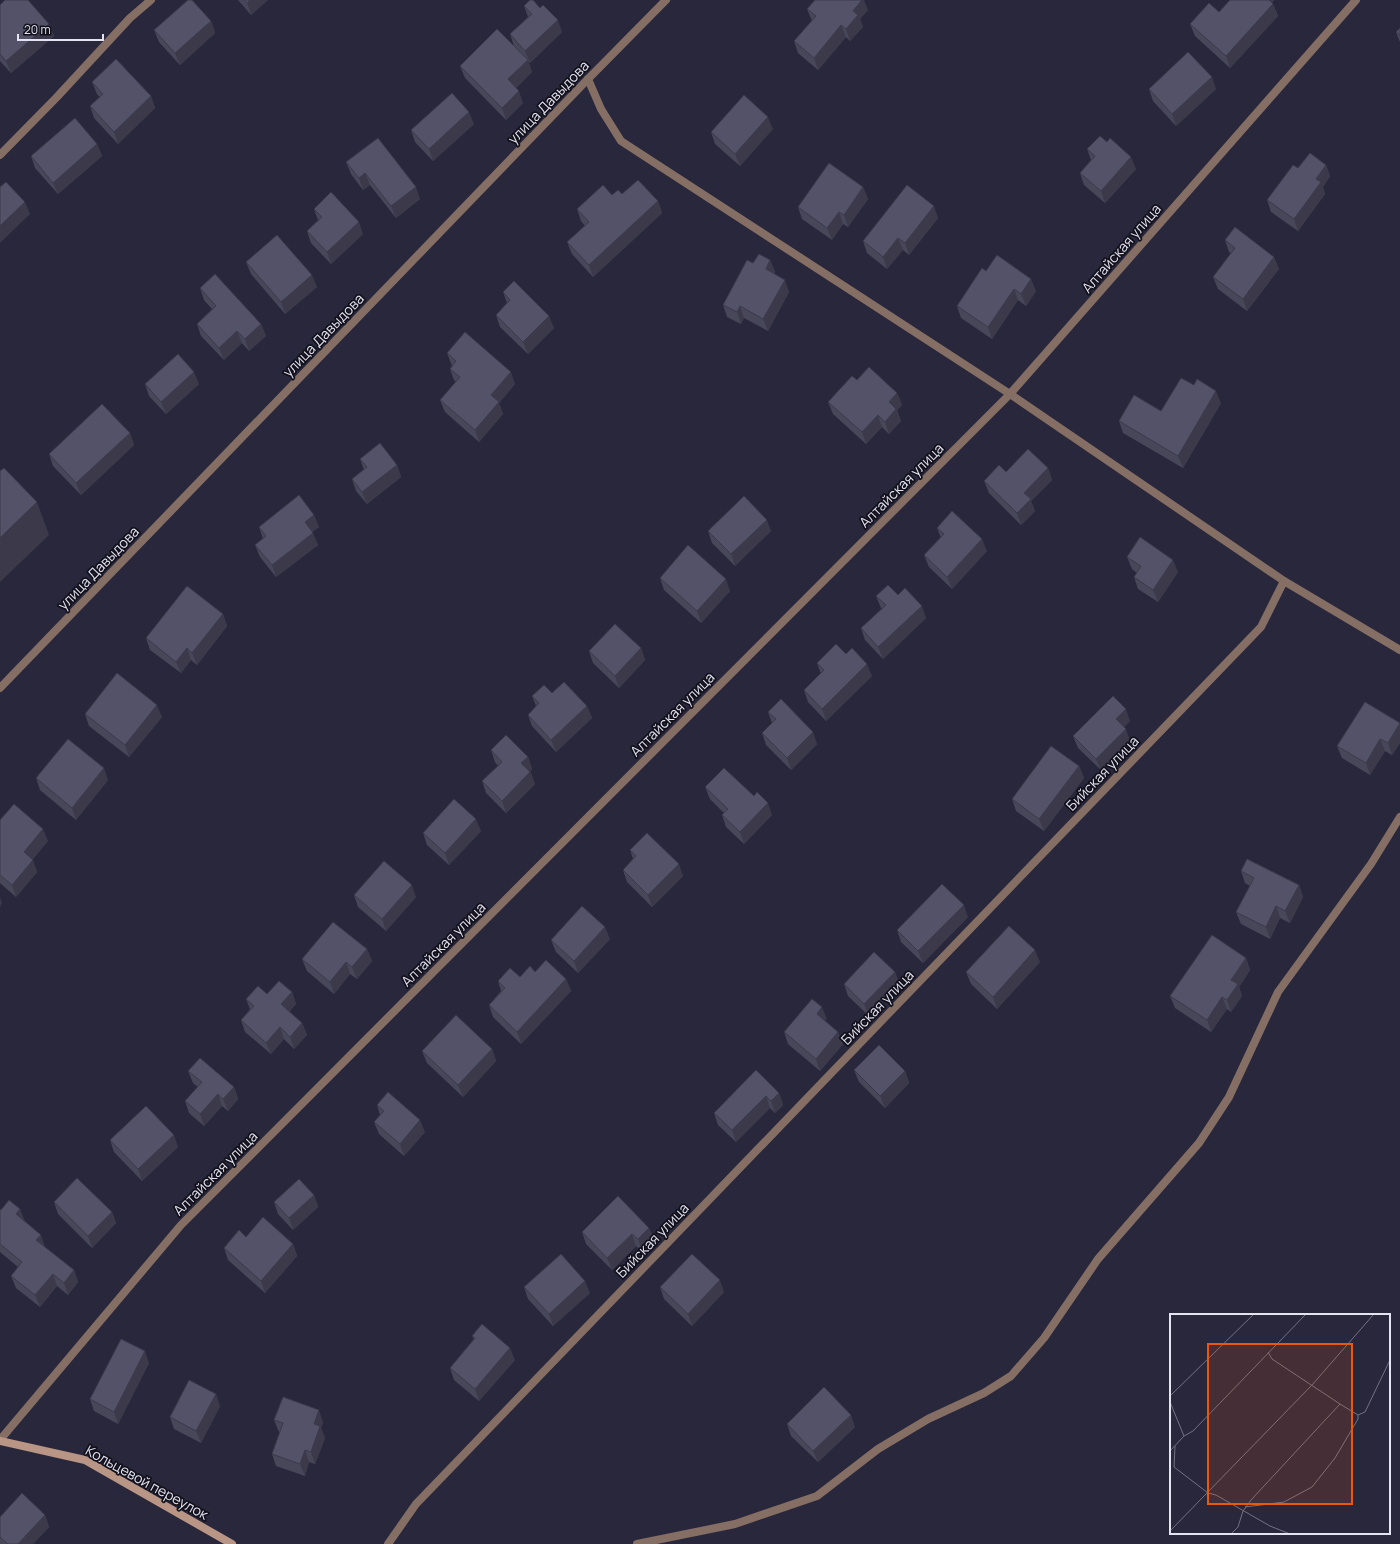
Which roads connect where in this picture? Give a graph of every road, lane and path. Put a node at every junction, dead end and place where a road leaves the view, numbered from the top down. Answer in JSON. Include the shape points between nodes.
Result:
{"nodes":[{"id":1,"x":151,"y":0,"type":"edge"},
{"id":2,"x":666,"y":0,"type":"edge"},
{"id":3,"x":1356,"y":0,"type":"edge"},
{"id":4,"x":588,"y":80,"type":"junction"},
{"id":5,"x":0,"y":156,"type":"edge"},
{"id":6,"x":1010,"y":394,"type":"junction"},
{"id":7,"x":1284,"y":581,"type":"junction"},
{"id":8,"x":1400,"y":650,"type":"edge"},
{"id":9,"x":0,"y":688,"type":"edge"},
{"id":10,"x":1400,"y":817,"type":"edge"},
{"id":11,"x":0,"y":1441,"type":"edge"},
{"id":12,"x":232,"y":1544,"type":"edge"},
{"id":13,"x":388,"y":1544,"type":"edge"},
{"id":14,"x":637,"y":1544,"type":"edge"}],
"edges":[{"from":1,"to":5,"type":"street","via":[[130,18]]},
{"from":2,"to":4,"type":"street","name":"улица Давыдова"},
{"from":3,"to":6,"type":"street","name":"Алтайская улица"},
{"from":4,"to":6,"type":"street","via":[[601,109],[620,140]]},
{"from":4,"to":9,"type":"street","name":"улица Давыдова"},
{"from":6,"to":7,"type":"street"},
{"from":6,"to":11,"type":"street","name":"Алтайская улица","via":[[181,1225]]},
{"from":7,"to":8,"type":"street"},
{"from":7,"to":13,"type":"street","name":"Бийская улица","via":[[1261,627],[422,1498]]},
{"from":10,"to":14,"type":"street","via":[[1371,864],[1278,992],[1229,1097],[1198,1144],[1098,1259],[1044,1338],[1011,1376],[984,1393],[928,1419],[878,1449],[817,1496],[735,1524]]},
{"from":11,"to":12,"type":"street","name":"Кольцевой переулок","via":[[85,1460]]}]}
